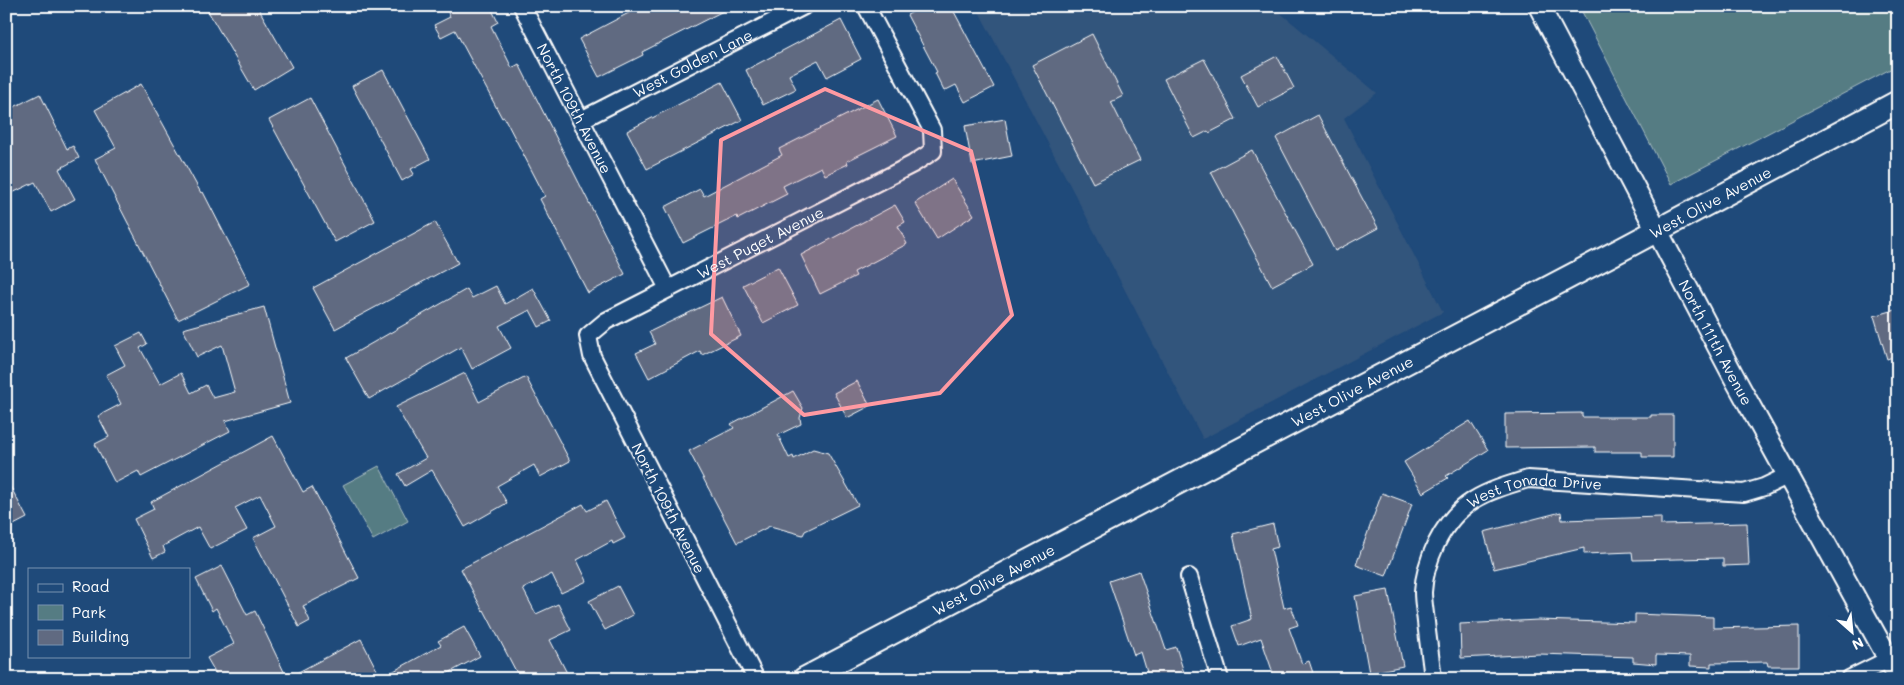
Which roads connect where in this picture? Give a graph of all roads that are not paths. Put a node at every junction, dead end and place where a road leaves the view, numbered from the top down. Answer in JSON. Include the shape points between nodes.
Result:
{"nodes":[{"id":1,"x":522,"y":6,"type":"edge"},
{"id":2,"x":804,"y":6,"type":"edge"},
{"id":3,"x":866,"y":6,"type":"edge"},
{"id":4,"x":1539,"y":6,"type":"edge"},
{"id":5,"x":1898,"y":102,"type":"edge"},
{"id":6,"x":581,"y":120,"type":"junction"},
{"id":7,"x":1656,"y":231,"type":"junction"},
{"id":8,"x":668,"y":289,"type":"junction"},
{"id":9,"x":588,"y":336,"type":"joint"},
{"id":10,"x":1787,"y":476,"type":"junction"},
{"id":11,"x":1189,"y":577,"type":"dead end"},
{"id":12,"x":1895,"y":664,"type":"edge"},
{"id":13,"x":756,"y":679,"type":"edge"},
{"id":14,"x":804,"y":679,"type":"edge"},
{"id":15,"x":1220,"y":679,"type":"edge"},
{"id":16,"x":1433,"y":679,"type":"edge"},
{"id":17,"x":1849,"y":679,"type":"edge"}],
"edges":[{"from":1,"to":6,"type":"street","name":"North 109th Avenue"},
{"from":2,"to":6,"type":"street","name":"West Golden Lane"},
{"from":3,"to":8,"type":"street","name":"West Puget Avenue","via":[[932,130],[932,151],[913,164]]},
{"from":4,"to":7,"type":"street","name":"North 111th Avenue"},
{"from":5,"to":7,"type":"main road","name":"West Olive Avenue"},
{"from":6,"to":8,"type":"street","name":"North 109th Avenue"},
{"from":7,"to":10,"type":"street","name":"North 111th Avenue"},
{"from":7,"to":14,"type":"main road","name":"West Olive Avenue"},
{"from":8,"to":9,"type":"street","name":"West Puget Avenue","via":[[606,321]]},
{"from":9,"to":13,"type":"street","name":"North 109th Avenue","via":[[592,356]]},
{"from":10,"to":12,"type":"street","name":"North 111th Avenue"},
{"from":10,"to":16,"type":"street","name":"West Tonada Drive","via":[[1744,493],[1528,479],[1499,487],[1472,501],[1445,526],[1430,557],[1424,579]]},
{"from":11,"to":15,"type":"street"},
{"from":12,"to":17,"type":"street"}]}
